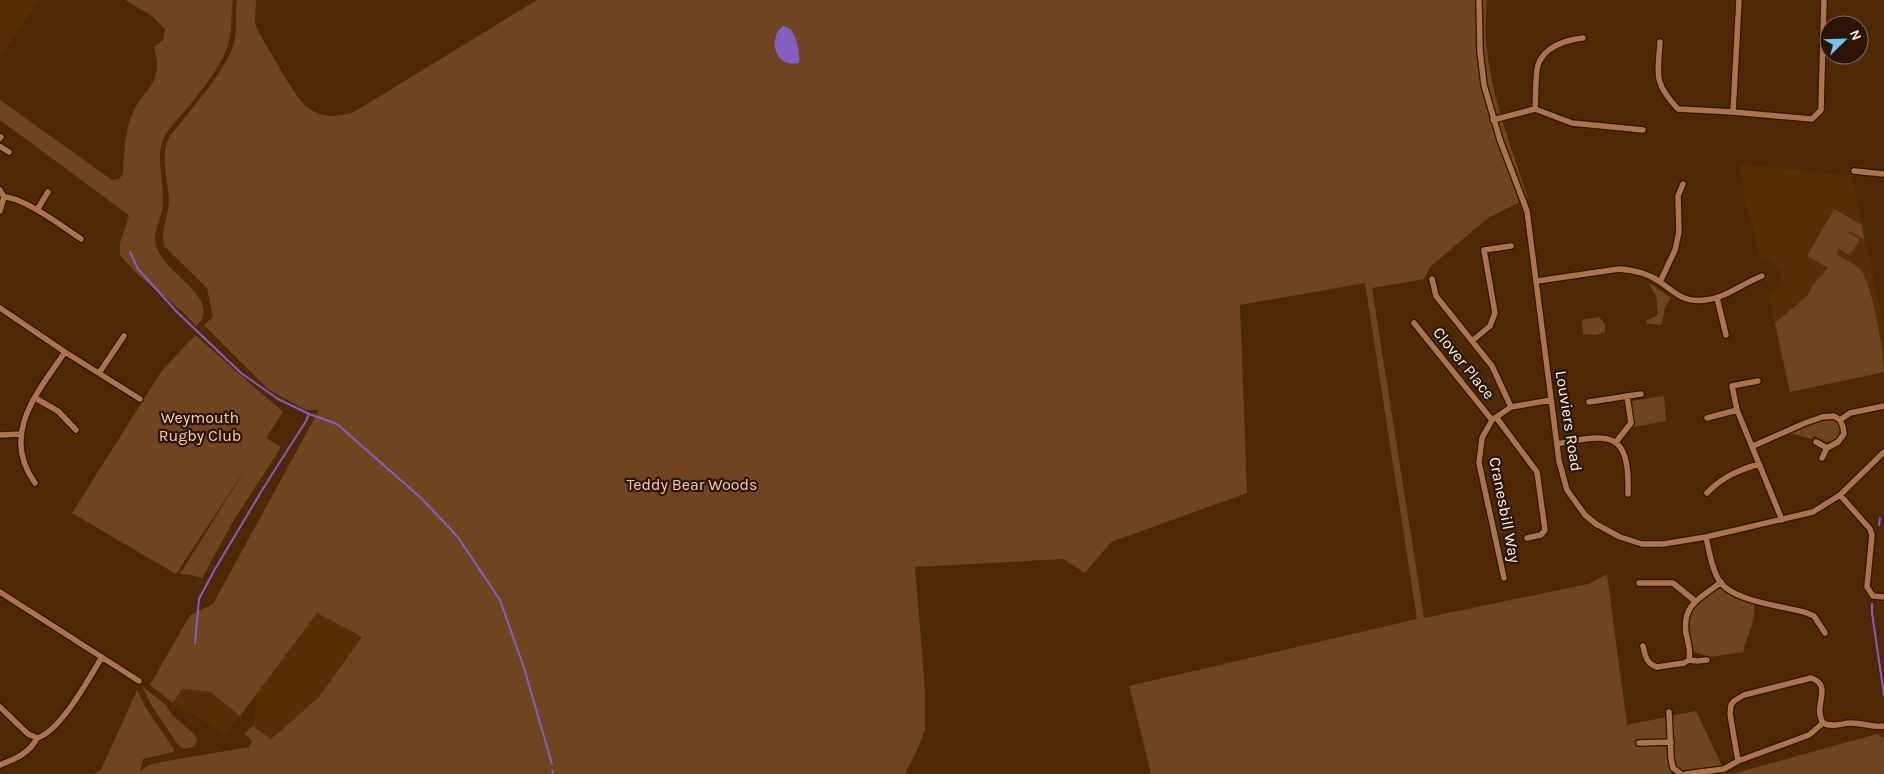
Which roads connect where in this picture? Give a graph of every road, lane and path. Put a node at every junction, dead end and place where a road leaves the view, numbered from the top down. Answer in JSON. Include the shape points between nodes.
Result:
{"nodes":[{"id":1,"x":1479,"y":0,"type":"edge"},
{"id":2,"x":1739,"y":0,"type":"edge"},
{"id":3,"x":1824,"y":0,"type":"edge"},
{"id":4,"x":1582,"y":38,"type":"dead end"},
{"id":5,"x":1660,"y":42,"type":"dead end"},
{"id":6,"x":1536,"y":109,"type":"junction"},
{"id":7,"x":1733,"y":112,"type":"junction"},
{"id":8,"x":1493,"y":120,"type":"junction"},
{"id":9,"x":1643,"y":130,"type":"dead end"},
{"id":10,"x":0,"y":146,"type":"edge"},
{"id":11,"x":8,"y":152,"type":"dead end"},
{"id":12,"x":1854,"y":171,"type":"dead end"},
{"id":13,"x":1884,"y":174,"type":"edge"},
{"id":14,"x":1683,"y":184,"type":"dead end"},
{"id":15,"x":0,"y":190,"type":"edge"},
{"id":16,"x":48,"y":192,"type":"dead end"},
{"id":17,"x":4,"y":197,"type":"junction"},
{"id":18,"x":37,"y":210,"type":"junction"},
{"id":19,"x":0,"y":211,"type":"edge"},
{"id":20,"x":81,"y":239,"type":"dead end"},
{"id":21,"x":1511,"y":246,"type":"dead end"},
{"id":22,"x":1762,"y":276,"type":"dead end"},
{"id":23,"x":1432,"y":279,"type":"dead end"},
{"id":24,"x":1537,"y":281,"type":"junction"},
{"id":25,"x":1660,"y":282,"type":"junction"},
{"id":26,"x":1716,"y":298,"type":"junction"},
{"id":27,"x":0,"y":308,"type":"edge"},
{"id":28,"x":1414,"y":323,"type":"dead end"},
{"id":29,"x":1726,"y":335,"type":"dead end"},
{"id":30,"x":124,"y":336,"type":"dead end"},
{"id":31,"x":1472,"y":341,"type":"junction"},
{"id":32,"x":65,"y":352,"type":"junction"},
{"id":33,"x":99,"y":373,"type":"junction"},
{"id":34,"x":1758,"y":380,"type":"dead end"},
{"id":35,"x":1641,"y":394,"type":"dead end"},
{"id":36,"x":1627,"y":396,"type":"junction"},
{"id":37,"x":34,"y":398,"type":"junction"},
{"id":38,"x":140,"y":399,"type":"dead end"},
{"id":39,"x":1551,"y":400,"type":"junction"},
{"id":40,"x":1590,"y":402,"type":"dead end"},
{"id":41,"x":1884,"y":406,"type":"edge"},
{"id":42,"x":1511,"y":407,"type":"junction"},
{"id":43,"x":1736,"y":410,"type":"junction"},
{"id":44,"x":1494,"y":418,"type":"junction"},
{"id":45,"x":1707,"y":418,"type":"dead end"},
{"id":46,"x":1840,"y":420,"type":"junction"},
{"id":47,"x":76,"y":430,"type":"dead end"},
{"id":48,"x":20,"y":434,"type":"junction"},
{"id":49,"x":0,"y":435,"type":"edge"},
{"id":50,"x":1616,"y":442,"type":"junction"},
{"id":51,"x":1816,"y":442,"type":"dead end"},
{"id":52,"x":1557,"y":444,"type":"junction"},
{"id":53,"x":1752,"y":446,"type":"junction"},
{"id":54,"x":1827,"y":448,"type":"junction"},
{"id":55,"x":1884,"y":452,"type":"edge"},
{"id":56,"x":1822,"y":458,"type":"dead end"},
{"id":57,"x":1759,"y":464,"type":"junction"},
{"id":58,"x":36,"y":483,"type":"dead end"},
{"id":59,"x":1707,"y":493,"type":"dead end"},
{"id":60,"x":1628,"y":494,"type":"dead end"},
{"id":61,"x":1840,"y":495,"type":"junction"},
{"id":62,"x":1782,"y":520,"type":"junction"},
{"id":63,"x":1706,"y":537,"type":"junction"},
{"id":64,"x":1527,"y":538,"type":"dead end"},
{"id":65,"x":1504,"y":578,"type":"dead end"},
{"id":66,"x":1721,"y":582,"type":"junction"},
{"id":67,"x":1638,"y":583,"type":"dead end"},
{"id":68,"x":0,"y":592,"type":"edge"},
{"id":69,"x":1884,"y":597,"type":"edge"},
{"id":70,"x":1695,"y":601,"type":"junction"},
{"id":71,"x":1825,"y":633,"type":"dead end"},
{"id":72,"x":1644,"y":646,"type":"dead end"},
{"id":73,"x":102,"y":657,"type":"junction"},
{"id":74,"x":1689,"y":660,"type":"junction"},
{"id":75,"x":1706,"y":660,"type":"dead end"},
{"id":76,"x":139,"y":681,"type":"dead end"},
{"id":77,"x":0,"y":707,"type":"edge"},
{"id":78,"x":1669,"y":712,"type":"dead end"},
{"id":79,"x":1823,"y":723,"type":"junction"},
{"id":80,"x":1884,"y":726,"type":"edge"},
{"id":81,"x":37,"y":738,"type":"junction"},
{"id":82,"x":1671,"y":742,"type":"junction"},
{"id":83,"x":1639,"y":743,"type":"dead end"},
{"id":84,"x":1738,"y":761,"type":"junction"},
{"id":85,"x":0,"y":765,"type":"edge"},
{"id":86,"x":1681,"y":774,"type":"edge"},
{"id":87,"x":1686,"y":774,"type":"edge"},
{"id":88,"x":1696,"y":774,"type":"edge"}],
"edges":[{"from":1,"to":8,"type":"street","name":"Louviers Road","via":[[1480,51]]},
{"from":2,"to":7,"type":"street"},
{"from":3,"to":7,"type":"street","via":[[1822,110],[1812,119]]},
{"from":4,"to":6,"type":"street","via":[[1550,48],[1538,65]]},
{"from":5,"to":7,"type":"street","via":[[1658,78],[1665,95],[1678,109]]},
{"from":6,"to":8,"type":"street"},
{"from":6,"to":9,"type":"street","via":[[1572,123]]},
{"from":8,"to":24,"type":"street","name":"Louviers Road","via":[[1528,212]]},
{"from":10,"to":11,"type":"street"},
{"from":12,"to":13,"type":"street"},
{"from":14,"to":25,"type":"street","via":[[1678,196],[1679,232],[1675,250]]},
{"from":15,"to":17,"type":"street"},
{"from":16,"to":18,"type":"street"},
{"from":17,"to":18,"type":"street"},
{"from":17,"to":19,"type":"street"},
{"from":18,"to":20,"type":"street"},
{"from":21,"to":31,"type":"street","via":[[1484,250],[1495,314],[1490,326]]},
{"from":22,"to":26,"type":"street"},
{"from":23,"to":31,"type":"street","via":[[1436,296]]},
{"from":24,"to":25,"type":"street","via":[[1619,269],[1640,272]]},
{"from":24,"to":39,"type":"street","name":"Louviers Road"},
{"from":25,"to":26,"type":"street","via":[[1683,299]]},
{"from":26,"to":29,"type":"street"},
{"from":27,"to":32,"type":"street"},
{"from":28,"to":44,"type":"street","name":"Clover Place"},
{"from":30,"to":33,"type":"street"},
{"from":31,"to":42,"type":"street","via":[[1492,366]]},
{"from":32,"to":33,"type":"street"},
{"from":32,"to":37,"type":"street"},
{"from":33,"to":38,"type":"street"},
{"from":34,"to":43,"type":"street","via":[[1732,386]]},
{"from":35,"to":36,"type":"street"},
{"from":36,"to":40,"type":"street"},
{"from":36,"to":50,"type":"street","via":[[1631,424]]},
{"from":37,"to":47,"type":"street","via":[[58,411]]},
{"from":37,"to":48,"type":"street"},
{"from":39,"to":42,"type":"street"},
{"from":39,"to":52,"type":"street","name":"Louviers Road"},
{"from":41,"to":46,"type":"street","via":[[1850,413]]},
{"from":42,"to":44,"type":"street"},
{"from":43,"to":45,"type":"street"},
{"from":43,"to":53,"type":"street"},
{"from":44,"to":64,"type":"street","name":"Clover Place","via":[[1536,472],[1545,530],[1541,535]]},
{"from":44,"to":65,"type":"street","name":"Cranesbill Way","via":[[1482,438],[1479,462]]},
{"from":46,"to":53,"type":"street","via":[[1834,416],[1822,417]]},
{"from":46,"to":54,"type":"street","via":[[1844,426],[1842,439]]},
{"from":48,"to":49,"type":"street"},
{"from":48,"to":58,"type":"street","via":[[21,455],[26,470]]},
{"from":50,"to":52,"type":"street","via":[[1600,437]]},
{"from":50,"to":60,"type":"street","via":[[1624,455],[1629,478]]},
{"from":51,"to":54,"type":"street"},
{"from":52,"to":63,"type":"street","name":"Louviers Road","via":[[1567,490],[1585,515],[1607,532],[1642,544]]},
{"from":53,"to":57,"type":"street"},
{"from":54,"to":56,"type":"street"},
{"from":55,"to":61,"type":"street","name":"Louviers Road"},
{"from":57,"to":59,"type":"street","via":[[1730,474]]},
{"from":57,"to":62,"type":"street"},
{"from":61,"to":62,"type":"street","name":"Louviers Road","via":[[1814,512]]},
{"from":61,"to":69,"type":"street","via":[[1870,529],[1867,587],[1873,596]]},
{"from":62,"to":63,"type":"street","name":"Louviers Road"},
{"from":63,"to":66,"type":"street"},
{"from":66,"to":70,"type":"street"},
{"from":66,"to":71,"type":"street","via":[[1746,597],[1814,616]]},
{"from":67,"to":70,"type":"street","via":[[1673,583]]},
{"from":68,"to":73,"type":"street"},
{"from":70,"to":74,"type":"street","via":[[1686,618]]},
{"from":72,"to":74,"type":"street","via":[[1646,659],[1653,666]]},
{"from":73,"to":76,"type":"street"},
{"from":73,"to":81,"type":"street","via":[[76,699],[50,731]]},
{"from":74,"to":75,"type":"street"},
{"from":77,"to":81,"type":"street","via":[[28,734]]},
{"from":78,"to":82,"type":"street"},
{"from":79,"to":80,"type":"street","via":[[1830,726],[1850,723]]},
{"from":79,"to":84,"type":"street","via":[[1809,735]]},
{"from":79,"to":84,"type":"street","via":[[1819,712],[1822,689],[1819,682],[1811,678],[1737,698],[1730,710]]},
{"from":81,"to":85,"type":"street","via":[[28,751]]},
{"from":82,"to":83,"type":"street"},
{"from":82,"to":86,"type":"street","via":[[1673,768]]},
{"from":84,"to":88,"type":"street","via":[[1724,769]]},
{"from":87,"to":88,"type":"street"}]}
